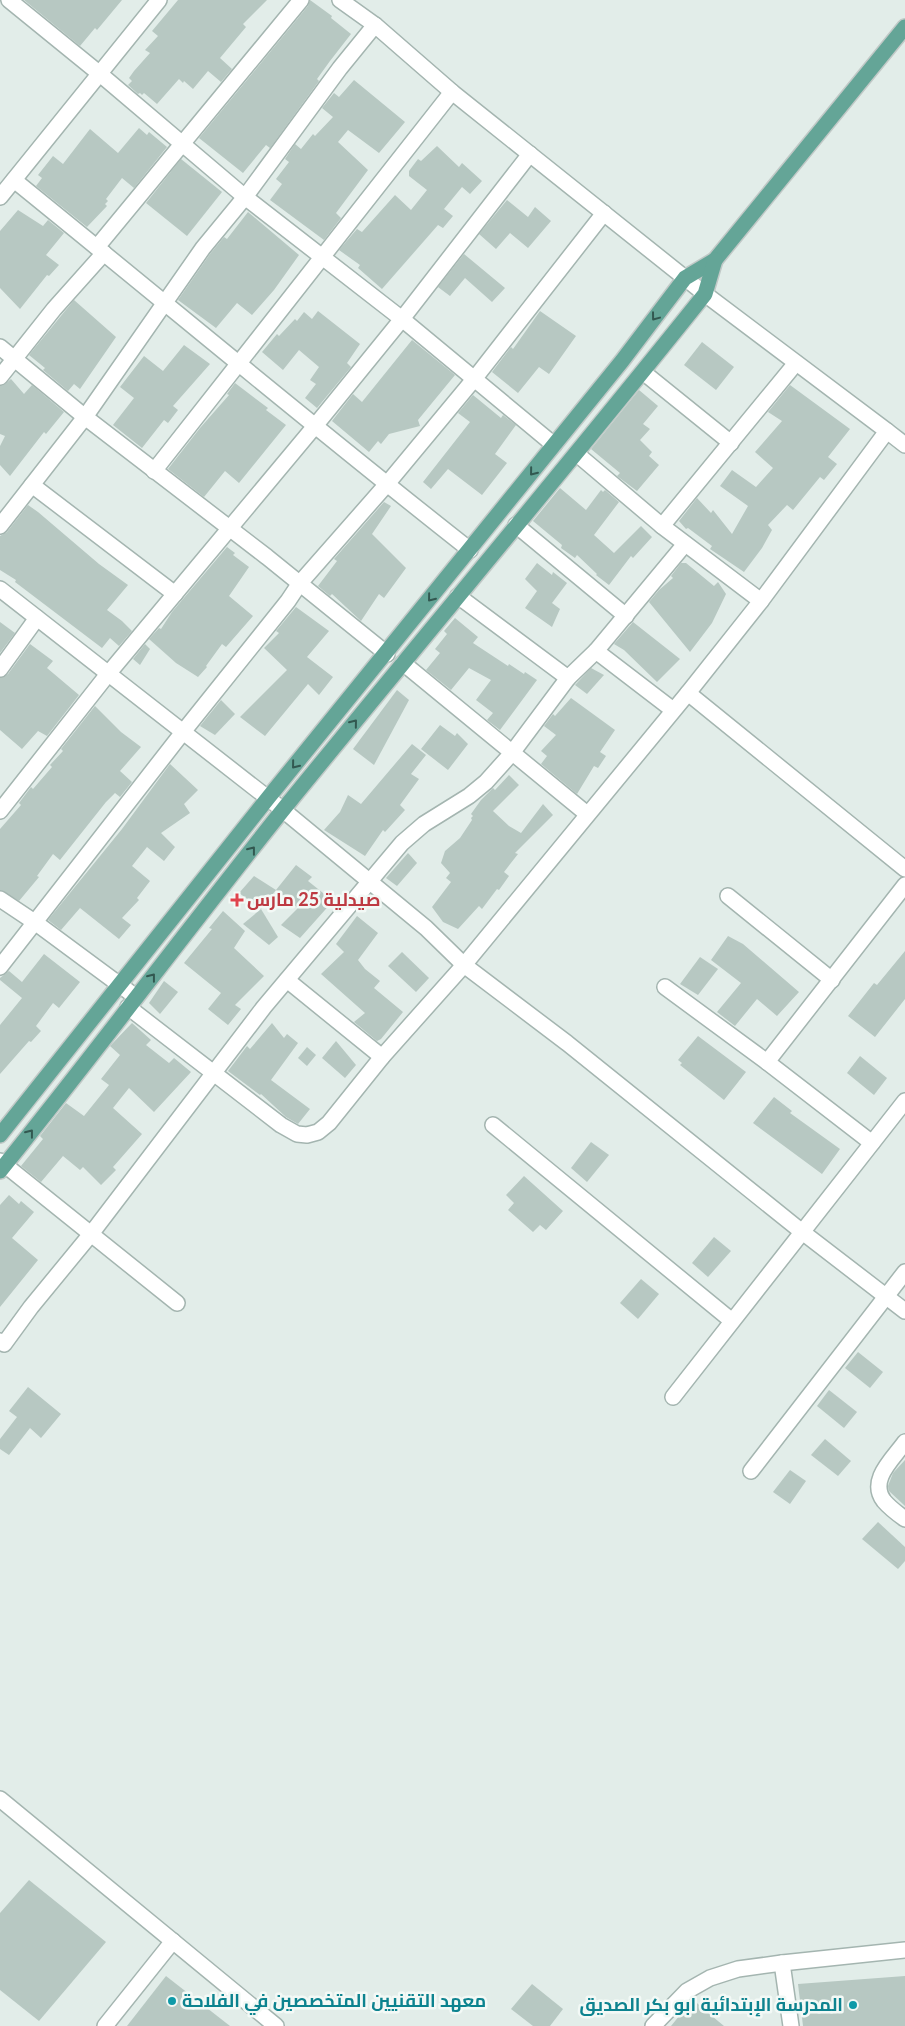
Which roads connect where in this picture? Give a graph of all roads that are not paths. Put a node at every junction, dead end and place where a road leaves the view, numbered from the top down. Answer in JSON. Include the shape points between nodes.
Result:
{"nodes":[{"id":1,"x":9,"y":0,"type":"edge"},
{"id":2,"x":158,"y":0,"type":"edge"},
{"id":3,"x":301,"y":0,"type":"edge"},
{"id":4,"x":340,"y":0,"type":"edge"},
{"id":5,"x":375,"y":25,"type":"junction"},
{"id":6,"x":905,"y":27,"type":"edge"},
{"id":7,"x":100,"y":74,"type":"junction"},
{"id":8,"x":452,"y":92,"type":"junction"},
{"id":9,"x":182,"y":144,"type":"junction"},
{"id":10,"x":530,"y":154,"type":"junction"},
{"id":11,"x":14,"y":180,"type":"junction"},
{"id":12,"x":0,"y":197,"type":"edge"},
{"id":13,"x":245,"y":197,"type":"junction"},
{"id":14,"x":604,"y":214,"type":"junction"},
{"id":15,"x":100,"y":250,"type":"junction"},
{"id":16,"x":322,"y":257,"type":"junction"},
{"id":17,"x":714,"y":260,"type":"junction"},
{"id":18,"x":685,"y":278,"type":"junction"},
{"id":19,"x":704,"y":294,"type":"junction"},
{"id":20,"x":166,"y":302,"type":"junction"},
{"id":21,"x":402,"y":320,"type":"junction"},
{"id":22,"x":0,"y":347,"type":"edge"},
{"id":23,"x":15,"y":360,"type":"junction"},
{"id":24,"x":239,"y":363,"type":"junction"},
{"id":25,"x":796,"y":364,"type":"junction"},
{"id":26,"x":643,"y":372,"type":"junction"},
{"id":27,"x":0,"y":377,"type":"edge"},
{"id":28,"x":475,"y":378,"type":"junction"},
{"id":29,"x":85,"y":417,"type":"junction"},
{"id":30,"x":315,"y":426,"type":"junction"},
{"id":31,"x":887,"y":430,"type":"junction"},
{"id":32,"x":731,"y":443,"type":"junction"},
{"id":33,"x":554,"y":445,"type":"junction"},
{"id":34,"x":905,"y":445,"type":"edge"},
{"id":35,"x":577,"y":454,"type":"junction"},
{"id":36,"x":154,"y":471,"type":"junction"},
{"id":37,"x":387,"y":484,"type":"junction"},
{"id":38,"x":32,"y":485,"type":"junction"},
{"id":39,"x":516,"y":525,"type":"junction"},
{"id":40,"x":0,"y":526,"type":"edge"},
{"id":41,"x":662,"y":526,"type":"junction"},
{"id":42,"x":230,"y":528,"type":"junction"},
{"id":43,"x":685,"y":544,"type":"junction"},
{"id":44,"x":470,"y":550,"type":"junction"},
{"id":45,"x":300,"y":583,"type":"junction"},
{"id":46,"x":0,"y":589,"type":"edge"},
{"id":47,"x":174,"y":594,"type":"junction"},
{"id":48,"x":458,"y":596,"type":"junction"},
{"id":49,"x":761,"y":600,"type":"junction"},
{"id":50,"x":626,"y":616,"type":"junction"},
{"id":51,"x":38,"y":618,"type":"junction"},
{"id":52,"x":596,"y":651,"type":"junction"},
{"id":53,"x":387,"y":654,"type":"junction"},
{"id":54,"x":403,"y":663,"type":"junction"},
{"id":55,"x":0,"y":669,"type":"edge"},
{"id":56,"x":108,"y":674,"type":"junction"},
{"id":57,"x":568,"y":678,"type":"junction"},
{"id":58,"x":688,"y":692,"type":"junction"},
{"id":59,"x":673,"y":710,"type":"junction"},
{"id":60,"x":183,"y":732,"type":"junction"},
{"id":61,"x":512,"y":753,"type":"junction"},
{"id":62,"x":268,"y":798,"type":"junction"},
{"id":63,"x":283,"y":810,"type":"junction"},
{"id":64,"x":0,"y":811,"type":"edge"},
{"id":65,"x":587,"y":814,"type":"junction"},
{"id":66,"x":905,"y":869,"type":"edge"},
{"id":67,"x":371,"y":882,"type":"junction"},
{"id":68,"x":905,"y":885,"type":"edge"},
{"id":69,"x":728,"y":896,"type":"dead end"},
{"id":70,"x":0,"y":899,"type":"edge"},
{"id":71,"x":36,"y":923,"type":"junction"},
{"id":72,"x":464,"y":965,"type":"junction"},
{"id":73,"x":0,"y":967,"type":"edge"},
{"id":74,"x":287,"y":980,"type":"junction"},
{"id":75,"x":832,"y":980,"type":"junction"},
{"id":76,"x":119,"y":985,"type":"junction"},
{"id":77,"x":665,"y":987,"type":"dead end"},
{"id":78,"x":132,"y":1002,"type":"junction"},
{"id":79,"x":382,"y":1057,"type":"junction"},
{"id":80,"x":767,"y":1062,"type":"junction"},
{"id":81,"x":214,"y":1073,"type":"junction"},
{"id":82,"x":905,"y":1101,"type":"edge"},
{"id":83,"x":493,"y":1125,"type":"dead end"},
{"id":84,"x":0,"y":1135,"type":"edge"},
{"id":85,"x":872,"y":1143,"type":"junction"},
{"id":86,"x":2,"y":1166,"type":"edge"},
{"id":87,"x":801,"y":1231,"type":"junction"},
{"id":88,"x":91,"y":1234,"type":"junction"},
{"id":89,"x":905,"y":1272,"type":"edge"},
{"id":90,"x":886,"y":1296,"type":"junction"},
{"id":91,"x":177,"y":1303,"type":"dead end"},
{"id":92,"x":905,"y":1311,"type":"edge"},
{"id":93,"x":732,"y":1321,"type":"junction"},
{"id":94,"x":0,"y":1341,"type":"edge"},
{"id":95,"x":673,"y":1397,"type":"dead end"},
{"id":96,"x":905,"y":1442,"type":"edge"},
{"id":97,"x":751,"y":1471,"type":"dead end"},
{"id":98,"x":905,"y":1519,"type":"edge"},
{"id":99,"x":0,"y":1799,"type":"edge"},
{"id":100,"x":172,"y":1941,"type":"junction"},
{"id":101,"x":905,"y":1950,"type":"edge"},
{"id":102,"x":782,"y":1963,"type":"junction"},
{"id":103,"x":105,"y":2026,"type":"edge"},
{"id":104,"x":276,"y":2026,"type":"edge"},
{"id":105,"x":652,"y":2026,"type":"edge"},
{"id":106,"x":791,"y":2026,"type":"edge"}],
"edges":[{"from":1,"to":7,"type":"street"},
{"from":2,"to":7,"type":"street"},
{"from":3,"to":9,"type":"street"},
{"from":4,"to":5,"type":"street"},
{"from":5,"to":8,"type":"street"},
{"from":5,"to":13,"type":"street"},
{"from":6,"to":17,"type":"main road"},
{"from":7,"to":9,"type":"street"},
{"from":7,"to":11,"type":"street"},
{"from":8,"to":10,"type":"street"},
{"from":8,"to":16,"type":"street"},
{"from":9,"to":13,"type":"street"},
{"from":9,"to":15,"type":"street"},
{"from":10,"to":14,"type":"street"},
{"from":10,"to":21,"type":"street"},
{"from":11,"to":12,"type":"street"},
{"from":11,"to":15,"type":"street"},
{"from":13,"to":16,"type":"street"},
{"from":13,"to":20,"type":"street","via":[[203,248]]},
{"from":14,"to":18,"type":"street"},
{"from":14,"to":28,"type":"street"},
{"from":15,"to":20,"type":"street"},
{"from":15,"to":23,"type":"street"},
{"from":16,"to":21,"type":"street"},
{"from":16,"to":24,"type":"street"},
{"from":17,"to":18,"type":"main road"},
{"from":17,"to":19,"type":"main road"},
{"from":18,"to":19,"type":"street"},
{"from":18,"to":33,"type":"main road","one_way":true},
{"from":19,"to":25,"type":"street"},
{"from":19,"to":26,"type":"main road"},
{"from":20,"to":24,"type":"street"},
{"from":20,"to":29,"type":"street"},
{"from":21,"to":28,"type":"street"},
{"from":21,"to":30,"type":"street"},
{"from":22,"to":23,"type":"street"},
{"from":23,"to":27,"type":"street"},
{"from":23,"to":29,"type":"street"},
{"from":24,"to":30,"type":"street"},
{"from":24,"to":36,"type":"street"},
{"from":25,"to":31,"type":"street"},
{"from":25,"to":32,"type":"street"},
{"from":26,"to":32,"type":"street"},
{"from":26,"to":35,"type":"main road"},
{"from":28,"to":33,"type":"street"},
{"from":28,"to":37,"type":"street"},
{"from":29,"to":36,"type":"street"},
{"from":29,"to":38,"type":"street"},
{"from":30,"to":37,"type":"street"},
{"from":30,"to":42,"type":"street"},
{"from":31,"to":34,"type":"street"},
{"from":31,"to":49,"type":"street"},
{"from":32,"to":41,"type":"street"},
{"from":33,"to":44,"type":"main road","one_way":true},
{"from":35,"to":39,"type":"main road"},
{"from":35,"to":41,"type":"street"},
{"from":36,"to":42,"type":"street"},
{"from":37,"to":44,"type":"street"},
{"from":37,"to":45,"type":"street"},
{"from":38,"to":40,"type":"street"},
{"from":38,"to":47,"type":"street"},
{"from":39,"to":48,"type":"main road"},
{"from":39,"to":50,"type":"street"},
{"from":41,"to":43,"type":"street"},
{"from":42,"to":45,"type":"street"},
{"from":42,"to":47,"type":"street"},
{"from":43,"to":49,"type":"street"},
{"from":43,"to":50,"type":"street"},
{"from":44,"to":53,"type":"main road","one_way":true},
{"from":45,"to":53,"type":"street"},
{"from":45,"to":60,"type":"street"},
{"from":46,"to":51,"type":"street"},
{"from":47,"to":56,"type":"street"},
{"from":48,"to":54,"type":"main road"},
{"from":48,"to":57,"type":"street"},
{"from":49,"to":58,"type":"street"},
{"from":50,"to":52,"type":"street"},
{"from":51,"to":55,"type":"street"},
{"from":51,"to":56,"type":"street"},
{"from":52,"to":57,"type":"street"},
{"from":52,"to":59,"type":"street"},
{"from":53,"to":62,"type":"main road","one_way":true},
{"from":54,"to":61,"type":"street"},
{"from":63,"to":54,"type":"main road","one_way":true},
{"from":56,"to":60,"type":"street"},
{"from":56,"to":64,"type":"street"},
{"from":57,"to":61,"type":"street"},
{"from":58,"to":59,"type":"street"},
{"from":58,"to":66,"type":"street"},
{"from":59,"to":65,"type":"street"},
{"from":60,"to":62,"type":"street"},
{"from":60,"to":71,"type":"street"},
{"from":61,"to":65,"type":"street"},
{"from":61,"to":67,"type":"street","via":[[469,796],[424,824],[402,843]]},
{"from":62,"to":63,"type":"street"},
{"from":62,"to":76,"type":"main road"},
{"from":63,"to":67,"type":"street"},
{"from":78,"to":63,"type":"main road","one_way":true},
{"from":65,"to":72,"type":"street"},
{"from":67,"to":72,"type":"street"},
{"from":67,"to":74,"type":"street"},
{"from":68,"to":75,"type":"street"},
{"from":69,"to":75,"type":"street"},
{"from":70,"to":71,"type":"street"},
{"from":71,"to":73,"type":"street"},
{"from":71,"to":76,"type":"street"},
{"from":72,"to":79,"type":"street"},
{"from":72,"to":87,"type":"street","via":[[567,1043]]},
{"from":74,"to":79,"type":"street"},
{"from":74,"to":81,"type":"street"},
{"from":75,"to":80,"type":"street"},
{"from":76,"to":78,"type":"street"},
{"from":76,"to":84,"type":"main road"},
{"from":77,"to":80,"type":"street"},
{"from":78,"to":81,"type":"street"},
{"from":86,"to":78,"type":"main road","one_way":true},
{"from":79,"to":81,"type":"street","via":[[329,1123],[318,1132],[307,1135],[297,1134],[281,1125]]},
{"from":80,"to":85,"type":"street"},
{"from":81,"to":88,"type":"street"},
{"from":82,"to":85,"type":"street"},
{"from":83,"to":93,"type":"street"},
{"from":85,"to":87,"type":"street"},
{"from":86,"to":88,"type":"street"},
{"from":87,"to":90,"type":"street"},
{"from":87,"to":93,"type":"street"},
{"from":88,"to":91,"type":"street"},
{"from":88,"to":94,"type":"street","via":[[4,1344]]},
{"from":89,"to":90,"type":"street"},
{"from":90,"to":92,"type":"street"},
{"from":90,"to":97,"type":"street"},
{"from":93,"to":95,"type":"street"},
{"from":96,"to":98,"type":"street","via":[[878,1483],[885,1501]]},
{"from":99,"to":100,"type":"street"},
{"from":100,"to":103,"type":"street"},
{"from":100,"to":104,"type":"street"},
{"from":101,"to":102,"type":"street"},
{"from":102,"to":105,"type":"street","via":[[710,1978],[687,1992]]},
{"from":102,"to":106,"type":"street"}]}
